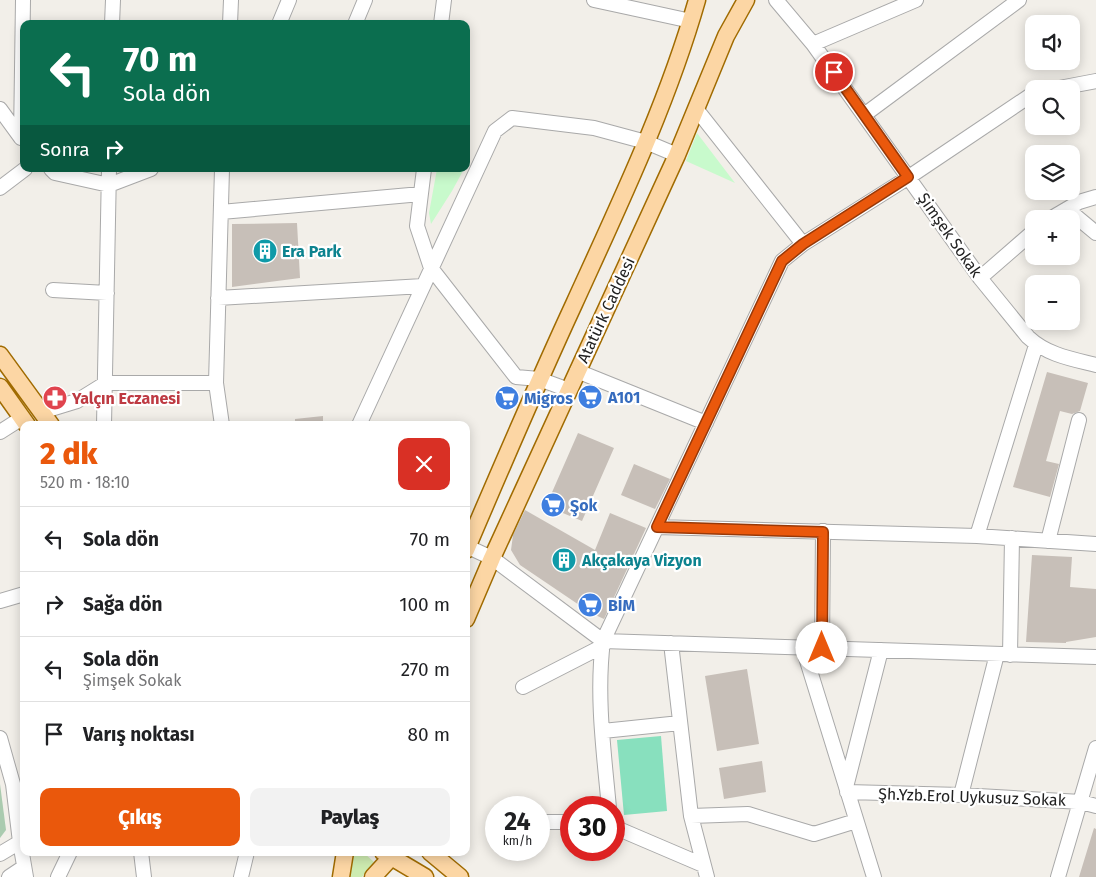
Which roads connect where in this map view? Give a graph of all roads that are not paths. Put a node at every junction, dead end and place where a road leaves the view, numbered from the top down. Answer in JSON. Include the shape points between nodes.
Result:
{"nodes":[{"id":1,"x":23,"y":0,"type":"edge"},
{"id":2,"x":113,"y":0,"type":"edge"},
{"id":3,"x":231,"y":0,"type":"edge"},
{"id":4,"x":289,"y":0,"type":"edge"},
{"id":5,"x":366,"y":0,"type":"edge"},
{"id":6,"x":444,"y":0,"type":"edge"},
{"id":7,"x":594,"y":0,"type":"edge"},
{"id":8,"x":697,"y":0,"type":"edge"},
{"id":9,"x":746,"y":0,"type":"edge"},
{"id":10,"x":776,"y":0,"type":"edge"},
{"id":11,"x":916,"y":0,"type":"edge"},
{"id":12,"x":1019,"y":0,"type":"edge"},
{"id":13,"x":896,"y":4,"type":"edge"},
{"id":14,"x":23,"y":20,"type":"edge"},
{"id":15,"x":112,"y":20,"type":"edge"},
{"id":16,"x":230,"y":20,"type":"edge"},
{"id":17,"x":281,"y":20,"type":"edge"},
{"id":18,"x":357,"y":20,"type":"edge"},
{"id":19,"x":364,"y":20,"type":"edge"},
{"id":20,"x":442,"y":20,"type":"edge"},
{"id":21,"x":691,"y":21,"type":"junction"},
{"id":22,"x":813,"y":44,"type":"junction"},
{"id":23,"x":1096,"y":81,"type":"edge"},
{"id":24,"x":1080,"y":84,"type":"edge"},
{"id":25,"x":1025,"y":99,"type":"edge"},
{"id":26,"x":0,"y":109,"type":"edge"},
{"id":27,"x":697,"y":110,"type":"junction"},
{"id":28,"x":864,"y":115,"type":"junction"},
{"id":29,"x":20,"y":136,"type":"edge"},
{"id":30,"x":646,"y":142,"type":"junction"},
{"id":31,"x":677,"y":155,"type":"junction"},
{"id":32,"x":21,"y":172,"type":"edge"},
{"id":33,"x":54,"y":172,"type":"edge"},
{"id":34,"x":110,"y":172,"type":"edge"},
{"id":35,"x":143,"y":172,"type":"edge"},
{"id":36,"x":222,"y":172,"type":"edge"},
{"id":37,"x":424,"y":172,"type":"edge"},
{"id":38,"x":908,"y":177,"type":"junction"},
{"id":39,"x":109,"y":185,"type":"junction"},
{"id":40,"x":0,"y":188,"type":"edge"},
{"id":41,"x":421,"y":194,"type":"junction"},
{"id":42,"x":1096,"y":197,"type":"edge"},
{"id":43,"x":1067,"y":209,"type":"joint"},
{"id":44,"x":221,"y":212,"type":"junction"},
{"id":45,"x":1096,"y":233,"type":"edge"},
{"id":46,"x":1025,"y":238,"type":"edge"},
{"id":47,"x":803,"y":244,"type":"junction"},
{"id":48,"x":431,"y":268,"type":"junction"},
{"id":49,"x":980,"y":278,"type":"junction"},
{"id":50,"x":423,"y":286,"type":"junction"},
{"id":51,"x":53,"y":290,"type":"dead end"},
{"id":52,"x":107,"y":293,"type":"junction"},
{"id":53,"x":218,"y":298,"type":"junction"},
{"id":54,"x":1036,"y":345,"type":"junction"},
{"id":55,"x":0,"y":355,"type":"edge"},
{"id":56,"x":1096,"y":366,"type":"edge"},
{"id":57,"x":578,"y":371,"type":"junction"},
{"id":58,"x":539,"y":379,"type":"junction"},
{"id":59,"x":106,"y":383,"type":"junction"},
{"id":60,"x":216,"y":383,"type":"junction"},
{"id":61,"x":0,"y":387,"type":"edge"},
{"id":62,"x":569,"y":390,"type":"junction"},
{"id":63,"x":41,"y":412,"type":"junction"},
{"id":64,"x":1079,"y":420,"type":"dead end"},
{"id":65,"x":24,"y":421,"type":"edge"},
{"id":66,"x":48,"y":421,"type":"edge"},
{"id":67,"x":104,"y":421,"type":"edge"},
{"id":68,"x":221,"y":421,"type":"edge"},
{"id":69,"x":361,"y":421,"type":"edge"},
{"id":70,"x":706,"y":423,"type":"junction"},
{"id":71,"x":20,"y":424,"type":"edge"},
{"id":72,"x":0,"y":432,"type":"edge"},
{"id":73,"x":657,"y":527,"type":"junction"},
{"id":74,"x":823,"y":532,"type":"junction"},
{"id":75,"x":977,"y":536,"type":"junction"},
{"id":76,"x":1012,"y":538,"type":"junction"},
{"id":77,"x":470,"y":541,"type":"edge"},
{"id":78,"x":1048,"y":541,"type":"junction"},
{"id":79,"x":1096,"y":544,"type":"edge"},
{"id":80,"x":470,"y":549,"type":"edge"},
{"id":81,"x":492,"y":558,"type":"junction"},
{"id":82,"x":20,"y":595,"type":"edge"},
{"id":83,"x":0,"y":601,"type":"edge"},
{"id":84,"x":470,"y":610,"type":"edge"},
{"id":85,"x":671,"y":643,"type":"junction"},
{"id":86,"x":603,"y":644,"type":"junction"},
{"id":87,"x":803,"y":648,"type":"junction"},
{"id":88,"x":822,"y":648,"type":"junction"},
{"id":89,"x":881,"y":650,"type":"junction"},
{"id":90,"x":1003,"y":654,"type":"junction"},
{"id":91,"x":1096,"y":656,"type":"edge"},
{"id":92,"x":523,"y":687,"type":"dead end"},
{"id":93,"x":680,"y":723,"type":"junction"},
{"id":94,"x":603,"y":731,"type":"junction"},
{"id":95,"x":0,"y":738,"type":"edge"},
{"id":96,"x":1096,"y":748,"type":"edge"},
{"id":97,"x":847,"y":790,"type":"junction"},
{"id":98,"x":961,"y":795,"type":"junction"},
{"id":99,"x":608,"y":796,"type":"edge"},
{"id":100,"x":1081,"y":802,"type":"junction"},
{"id":101,"x":1096,"y":806,"type":"edge"},
{"id":102,"x":691,"y":816,"type":"junction"},
{"id":103,"x":856,"y":821,"type":"junction"},
{"id":104,"x":625,"y":832,"type":"edge"},
{"id":105,"x":20,"y":842,"type":"joint"},
{"id":106,"x":0,"y":854,"type":"edge"},
{"id":107,"x":22,"y":856,"type":"edge"},
{"id":108,"x":68,"y":856,"type":"edge"},
{"id":109,"x":141,"y":856,"type":"edge"},
{"id":110,"x":246,"y":856,"type":"edge"},
{"id":111,"x":344,"y":856,"type":"edge"},
{"id":112,"x":389,"y":856,"type":"edge"},
{"id":113,"x":393,"y":856,"type":"edge"},
{"id":114,"x":435,"y":856,"type":"edge"},
{"id":115,"x":705,"y":871,"type":"edge"},
{"id":116,"x":25,"y":872,"type":"edge"},
{"id":117,"x":9,"y":877,"type":"edge"},
{"id":118,"x":58,"y":877,"type":"edge"},
{"id":119,"x":144,"y":877,"type":"edge"},
{"id":120,"x":242,"y":877,"type":"edge"},
{"id":121,"x":341,"y":877,"type":"edge"},
{"id":122,"x":373,"y":877,"type":"edge"},
{"id":123,"x":425,"y":877,"type":"edge"},
{"id":124,"x":460,"y":877,"type":"edge"},
{"id":125,"x":874,"y":877,"type":"edge"},
{"id":126,"x":1058,"y":877,"type":"edge"}],
"edges":[{"from":1,"to":14,"type":"street"},
{"from":2,"to":15,"type":"street"},
{"from":3,"to":16,"type":"street"},
{"from":4,"to":17,"type":"street"},
{"from":5,"to":18,"type":"street"},
{"from":5,"to":19,"type":"street"},
{"from":6,"to":20,"type":"street"},
{"from":7,"to":21,"type":"street"},
{"from":8,"to":21,"type":"main road","name":"Atatürk Caddesi"},
{"from":9,"to":27,"type":"main road","name":"Atatürk Caddesi","via":[[726,36]]},
{"from":10,"to":22,"type":"street","name":"Şimşek Sokak"},
{"from":11,"to":13,"type":"street"},
{"from":12,"to":28,"type":"street"},
{"from":13,"to":22,"type":"street"},
{"from":21,"to":30,"type":"main road","name":"Atatürk Caddesi"},
{"from":22,"to":28,"type":"street","name":"Şimşek Sokak"},
{"from":23,"to":24,"type":"street"},
{"from":25,"to":38,"type":"street"},
{"from":26,"to":29,"type":"street"},
{"from":27,"to":31,"type":"main road","name":"Atatürk Caddesi"},
{"from":27,"to":47,"type":"street"},
{"from":28,"to":38,"type":"street","name":"Şimşek Sokak"},
{"from":30,"to":31,"type":"street"},
{"from":30,"to":48,"type":"street","via":[[594,128],[512,118],[495,131]]},
{"from":30,"to":58,"type":"main road","name":"Atatürk Caddesi"},
{"from":31,"to":57,"type":"main road","name":"Atatürk Caddesi"},
{"from":32,"to":40,"type":"street"},
{"from":33,"to":39,"type":"street"},
{"from":34,"to":39,"type":"street"},
{"from":35,"to":39,"type":"street"},
{"from":36,"to":44,"type":"street"},
{"from":37,"to":41,"type":"street"},
{"from":38,"to":47,"type":"street"},
{"from":38,"to":49,"type":"street","name":"Şimşek Sokak"},
{"from":39,"to":52,"type":"street"},
{"from":41,"to":44,"type":"street"},
{"from":41,"to":48,"type":"street","via":[[417,226]]},
{"from":42,"to":43,"type":"street"},
{"from":43,"to":45,"type":"street"},
{"from":44,"to":53,"type":"street"},
{"from":46,"to":49,"type":"street"},
{"from":47,"to":70,"type":"street","via":[[782,261]]},
{"from":48,"to":50,"type":"street"},
{"from":48,"to":58,"type":"street","via":[[516,377]]},
{"from":49,"to":54,"type":"street","name":"Şimşek Sokak"},
{"from":50,"to":53,"type":"street"},
{"from":50,"to":69,"type":"street"},
{"from":51,"to":52,"type":"street"},
{"from":52,"to":59,"type":"street"},
{"from":53,"to":60,"type":"street"},
{"from":54,"to":56,"type":"street","name":"Şimşek Sokak"},
{"from":54,"to":75,"type":"street"},
{"from":55,"to":63,"type":"main road"},
{"from":57,"to":62,"type":"main road","name":"Atatürk Caddesi"},
{"from":57,"to":70,"type":"street"},
{"from":58,"to":62,"type":"street"},
{"from":58,"to":77,"type":"main road","name":"Atatürk Caddesi"},
{"from":59,"to":60,"type":"street"},
{"from":59,"to":63,"type":"street","via":[[77,401]]},
{"from":59,"to":67,"type":"street"},
{"from":60,"to":68,"type":"street"},
{"from":61,"to":65,"type":"main road"},
{"from":62,"to":81,"type":"main road","name":"Atatürk Caddesi"},
{"from":63,"to":66,"type":"main road"},
{"from":64,"to":78,"type":"street"},
{"from":70,"to":73,"type":"street"},
{"from":71,"to":72,"type":"street"},
{"from":73,"to":74,"type":"street"},
{"from":73,"to":86,"type":"street"},
{"from":74,"to":75,"type":"street"},
{"from":74,"to":88,"type":"street"},
{"from":75,"to":76,"type":"street"},
{"from":76,"to":78,"type":"street"},
{"from":76,"to":90,"type":"street"},
{"from":78,"to":79,"type":"street"},
{"from":80,"to":81,"type":"street"},
{"from":81,"to":84,"type":"main road","name":"Atatürk Caddesi"},
{"from":81,"to":86,"type":"street"},
{"from":82,"to":83,"type":"street"},
{"from":85,"to":86,"type":"street"},
{"from":85,"to":87,"type":"street"},
{"from":85,"to":93,"type":"street"},
{"from":86,"to":92,"type":"street"},
{"from":86,"to":94,"type":"street","via":[[600,671]]},
{"from":87,"to":88,"type":"street"},
{"from":87,"to":97,"type":"street"},
{"from":88,"to":89,"type":"street"},
{"from":89,"to":90,"type":"street"},
{"from":89,"to":97,"type":"street"},
{"from":90,"to":91,"type":"street"},
{"from":90,"to":98,"type":"street"},
{"from":93,"to":94,"type":"street"},
{"from":93,"to":102,"type":"street"},
{"from":94,"to":99,"type":"street"},
{"from":95,"to":105,"type":"street","via":[[13,784]]},
{"from":96,"to":100,"type":"street"},
{"from":97,"to":98,"type":"street","name":"Şh.Yzb.Erol Uykusuz Sokak"},
{"from":97,"to":103,"type":"street"},
{"from":98,"to":100,"type":"street","name":"Şh.Yzb.Erol Uykusuz Sokak"},
{"from":100,"to":101,"type":"street","name":"Şh.Yzb.Erol Uykusuz Sokak"},
{"from":100,"to":126,"type":"street"},
{"from":102,"to":103,"type":"street","via":[[748,814],[814,834]]},
{"from":102,"to":115,"type":"street"},
{"from":103,"to":125,"type":"street"},
{"from":104,"to":115,"type":"street"},
{"from":105,"to":106,"type":"street"},
{"from":107,"to":116,"type":"street"},
{"from":108,"to":118,"type":"street"},
{"from":109,"to":119,"type":"street"},
{"from":110,"to":120,"type":"street"},
{"from":111,"to":121,"type":"main road"},
{"from":112,"to":122,"type":"main road"},
{"from":113,"to":123,"type":"main road"},
{"from":114,"to":124,"type":"main road"},
{"from":116,"to":117,"type":"street"}]}
